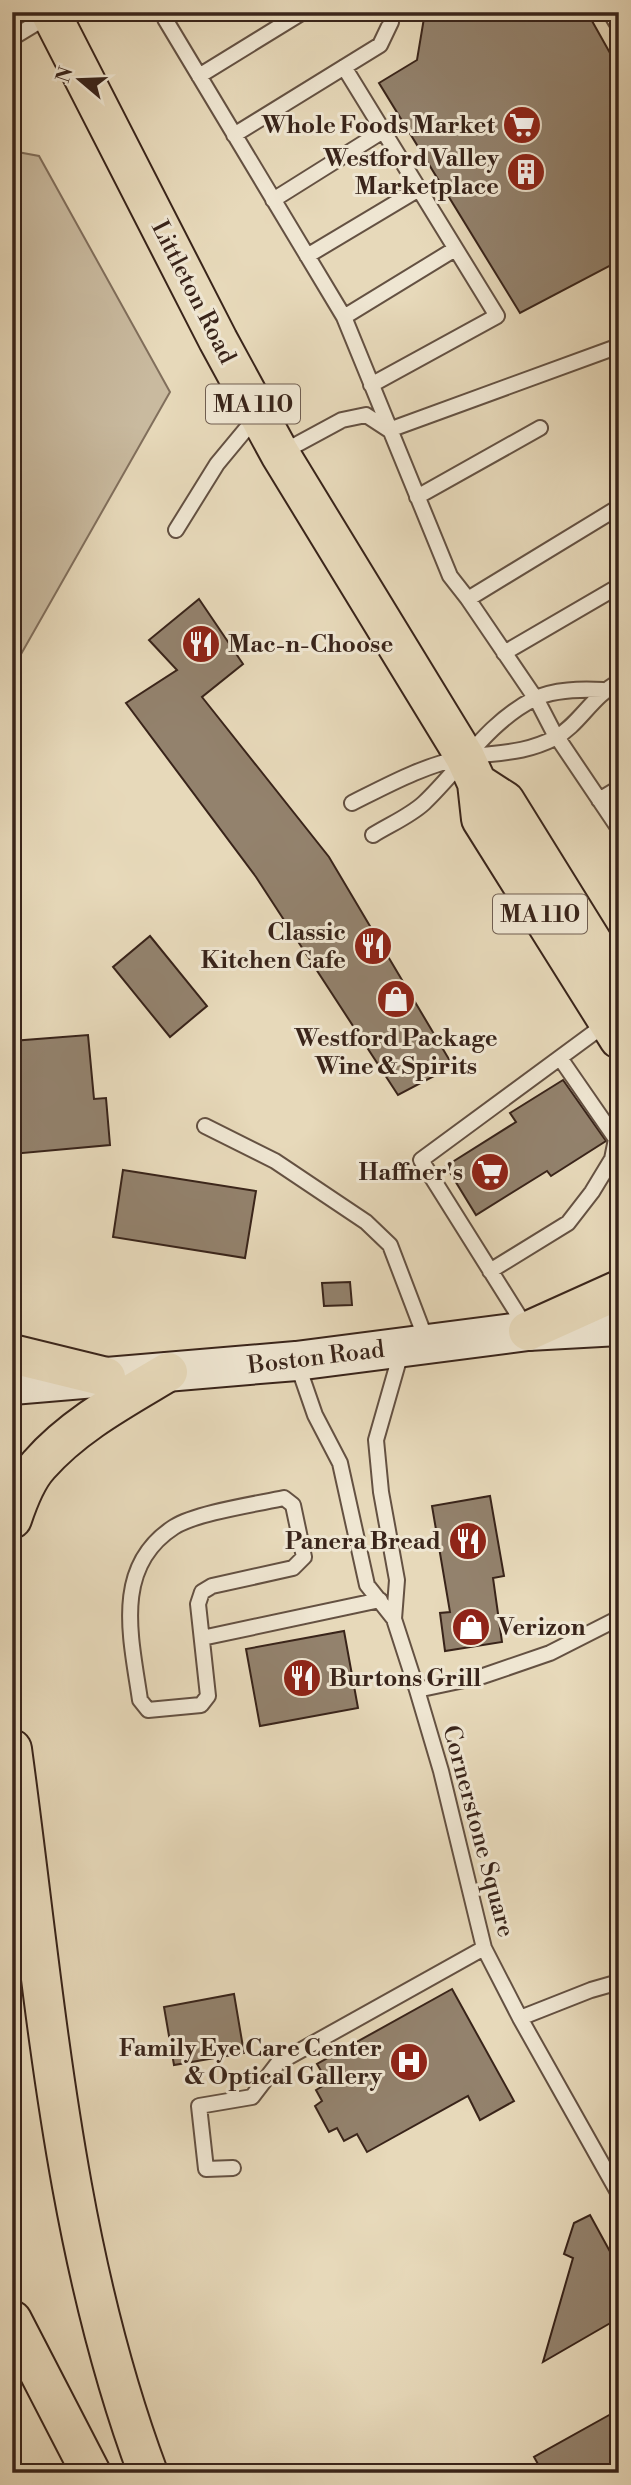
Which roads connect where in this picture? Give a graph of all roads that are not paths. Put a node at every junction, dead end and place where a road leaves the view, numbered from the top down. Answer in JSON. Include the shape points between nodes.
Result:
{"nodes":[{"id":1,"x":303,"y":12,"type":"edge"},
{"id":2,"x":386,"y":12,"type":"edge"},
{"id":3,"x":610,"y":12,"type":"edge"},
{"id":4,"x":52,"y":13,"type":"edge"},
{"id":5,"x":167,"y":15,"type":"edge"},
{"id":6,"x":619,"y":27,"type":"edge"},
{"id":7,"x":12,"y":38,"type":"edge"},
{"id":8,"x":344,"y":67,"type":"junction"},
{"id":9,"x":199,"y":76,"type":"junction"},
{"id":10,"x":383,"y":131,"type":"junction"},
{"id":11,"x":234,"y":135,"type":"junction"},
{"id":12,"x":419,"y":188,"type":"junction"},
{"id":13,"x":273,"y":200,"type":"junction"},
{"id":14,"x":456,"y":249,"type":"junction"},
{"id":15,"x":307,"y":256,"type":"junction"},
{"id":16,"x":344,"y":317,"type":"junction"},
{"id":17,"x":619,"y":346,"type":"edge"},
{"id":18,"x":371,"y":385,"type":"junction"},
{"id":19,"x":258,"y":414,"type":"junction"},
{"id":20,"x":540,"y":428,"type":"dead end"},
{"id":21,"x":389,"y":429,"type":"junction"},
{"id":22,"x":280,"y":454,"type":"junction"},
{"id":23,"x":417,"y":496,"type":"junction"},
{"id":24,"x":619,"y":508,"type":"edge"},
{"id":25,"x":176,"y":530,"type":"dead end"},
{"id":26,"x":619,"y":586,"type":"edge"},
{"id":27,"x":467,"y":599,"type":"junction"},
{"id":28,"x":504,"y":653,"type":"junction"},
{"id":29,"x":619,"y":682,"type":"edge"},
{"id":30,"x":603,"y":690,"type":"junction"},
{"id":31,"x":535,"y":698,"type":"junction"},
{"id":32,"x":557,"y":737,"type":"junction"},
{"id":33,"x":471,"y":770,"type":"junction"},
{"id":34,"x":619,"y":788,"type":"edge"},
{"id":35,"x":599,"y":800,"type":"junction"},
{"id":36,"x":352,"y":803,"type":"dead end"},
{"id":37,"x":619,"y":829,"type":"edge"},
{"id":38,"x":373,"y":835,"type":"dead end"},
{"id":39,"x":619,"y":985,"type":"edge"},
{"id":40,"x":614,"y":1030,"type":"edge"},
{"id":41,"x":560,"y":1058,"type":"junction"},
{"id":42,"x":205,"y":1126,"type":"dead end"},
{"id":43,"x":490,"y":1271,"type":"junction"},
{"id":44,"x":619,"y":1290,"type":"edge"},
{"id":45,"x":619,"y":1326,"type":"edge"},
{"id":46,"x":528,"y":1331,"type":"junction"},
{"id":47,"x":415,"y":1345,"type":"junction"},
{"id":48,"x":12,"y":1354,"type":"edge"},
{"id":49,"x":296,"y":1362,"type":"junction"},
{"id":50,"x":168,"y":1372,"type":"junction"},
{"id":51,"x":106,"y":1377,"type":"junction"},
{"id":52,"x":12,"y":1385,"type":"edge"},
{"id":53,"x":12,"y":1519,"type":"edge"},
{"id":54,"x":380,"y":1600,"type":"junction"},
{"id":55,"x":619,"y":1618,"type":"edge"},
{"id":56,"x":394,"y":1619,"type":"junction"},
{"id":57,"x":202,"y":1637,"type":"junction"},
{"id":58,"x":417,"y":1690,"type":"junction"},
{"id":59,"x":12,"y":1749,"type":"edge"},
{"id":60,"x":484,"y":1948,"type":"junction"},
{"id":61,"x":619,"y":1982,"type":"edge"},
{"id":62,"x":520,"y":2018,"type":"junction"},
{"id":63,"x":233,"y":2168,"type":"dead end"},
{"id":64,"x":619,"y":2194,"type":"edge"},
{"id":65,"x":12,"y":2320,"type":"edge"},
{"id":66,"x":91,"y":2473,"type":"edge"},
{"id":67,"x":148,"y":2473,"type":"edge"}],
"edges":[{"from":1,"to":9,"type":"lane"},
{"from":2,"to":8,"type":"lane","via":[[391,22],[380,45]]},
{"from":3,"to":6,"type":"lane"},
{"from":4,"to":7,"type":"lane"},
{"from":4,"to":19,"type":"main road","name":"Littleton Road","number":"MA 110"},
{"from":5,"to":9,"type":"lane"},
{"from":8,"to":10,"type":"lane"},
{"from":8,"to":11,"type":"lane"},
{"from":9,"to":11,"type":"lane"},
{"from":10,"to":12,"type":"lane"},
{"from":10,"to":13,"type":"lane"},
{"from":11,"to":13,"type":"lane"},
{"from":12,"to":14,"type":"lane"},
{"from":12,"to":15,"type":"lane"},
{"from":13,"to":15,"type":"lane"},
{"from":14,"to":16,"type":"lane"},
{"from":14,"to":18,"type":"lane","via":[[497,316]]},
{"from":15,"to":16,"type":"lane"},
{"from":16,"to":18,"type":"lane"},
{"from":17,"to":21,"type":"lane"},
{"from":18,"to":21,"type":"lane"},
{"from":19,"to":22,"type":"main road","name":"Littleton Road","number":"MA 110"},
{"from":19,"to":25,"type":"lane","via":[[217,464]]},
{"from":20,"to":23,"type":"lane"},
{"from":21,"to":22,"type":"lane","via":[[366,415],[342,420]]},
{"from":21,"to":23,"type":"lane"},
{"from":22,"to":33,"type":"main road","name":"Littleton Road","number":"MA 110"},
{"from":23,"to":27,"type":"lane","via":[[450,576]]},
{"from":24,"to":27,"type":"lane"},
{"from":26,"to":28,"type":"lane"},
{"from":27,"to":28,"type":"lane"},
{"from":28,"to":31,"type":"lane"},
{"from":29,"to":30,"type":"lane"},
{"from":30,"to":31,"type":"lane","via":[[574,689]]},
{"from":30,"to":32,"type":"lane"},
{"from":31,"to":32,"type":"lane"},
{"from":31,"to":33,"type":"lane","via":[[507,717]]},
{"from":32,"to":33,"type":"lane"},
{"from":32,"to":35,"type":"lane"},
{"from":33,"to":36,"type":"lane","via":[[409,775]]},
{"from":33,"to":38,"type":"lane"},
{"from":33,"to":39,"type":"main road","name":"Littleton Road","number":"MA 110","via":[[505,801]]},
{"from":33,"to":40,"type":"main road","name":"Littleton Road","number":"MA 110","via":[[481,819]]},
{"from":34,"to":35,"type":"lane"},
{"from":35,"to":37,"type":"lane"},
{"from":40,"to":41,"type":"lane"},
{"from":41,"to":43,"type":"lane","via":[[616,1139],[612,1159],[568,1223]]},
{"from":41,"to":43,"type":"lane","via":[[421,1160]]},
{"from":42,"to":47,"type":"lane","via":[[275,1161],[366,1222],[390,1245]]},
{"from":43,"to":46,"type":"lane"},
{"from":44,"to":46,"type":"main road"},
{"from":45,"to":46,"type":"main road","name":"Boston Road"},
{"from":46,"to":47,"type":"main road","name":"Boston Road"},
{"from":47,"to":49,"type":"main road","name":"Boston Road"},
{"from":47,"to":56,"type":"lane","name":"Cornerstone Square","via":[[376,1440],[397,1580]]},
{"from":48,"to":51,"type":"main road"},
{"from":49,"to":50,"type":"main road","name":"Boston Road"},
{"from":49,"to":54,"type":"lane","name":"Cornerstone Square","via":[[315,1415],[340,1463],[367,1585]]},
{"from":50,"to":51,"type":"main road","name":"Boston Road"},
{"from":50,"to":53,"type":"main road","via":[[106,1409],[38,1466]]},
{"from":51,"to":52,"type":"main road","name":"Boston Road"},
{"from":54,"to":56,"type":"lane","name":"Cornerstone Square"},
{"from":54,"to":57,"type":"lane"},
{"from":55,"to":58,"type":"lane","via":[[550,1653],[483,1676]]},
{"from":56,"to":58,"type":"lane","name":"Cornerstone Square"},
{"from":57,"to":57,"type":"lane","via":[[198,1604],[202,1592],[293,1568],[304,1557],[293,1505],[284,1498],[176,1526],[147,1550],[135,1574],[129,1606],[140,1700],[148,1710],[201,1705],[208,1696]]},
{"from":58,"to":60,"type":"lane","name":"Cornerstone Square"},
{"from":59,"to":67,"type":"main road","via":[[52,2052],[89,2275],[107,2348]]},
{"from":60,"to":62,"type":"lane","name":"Cornerstone Square"},
{"from":60,"to":63,"type":"lane","via":[[278,2063],[252,2097],[199,2106],[206,2169]]},
{"from":61,"to":62,"type":"lane"},
{"from":62,"to":64,"type":"lane","name":"Cornerstone Square"},
{"from":65,"to":66,"type":"main road"}]}
